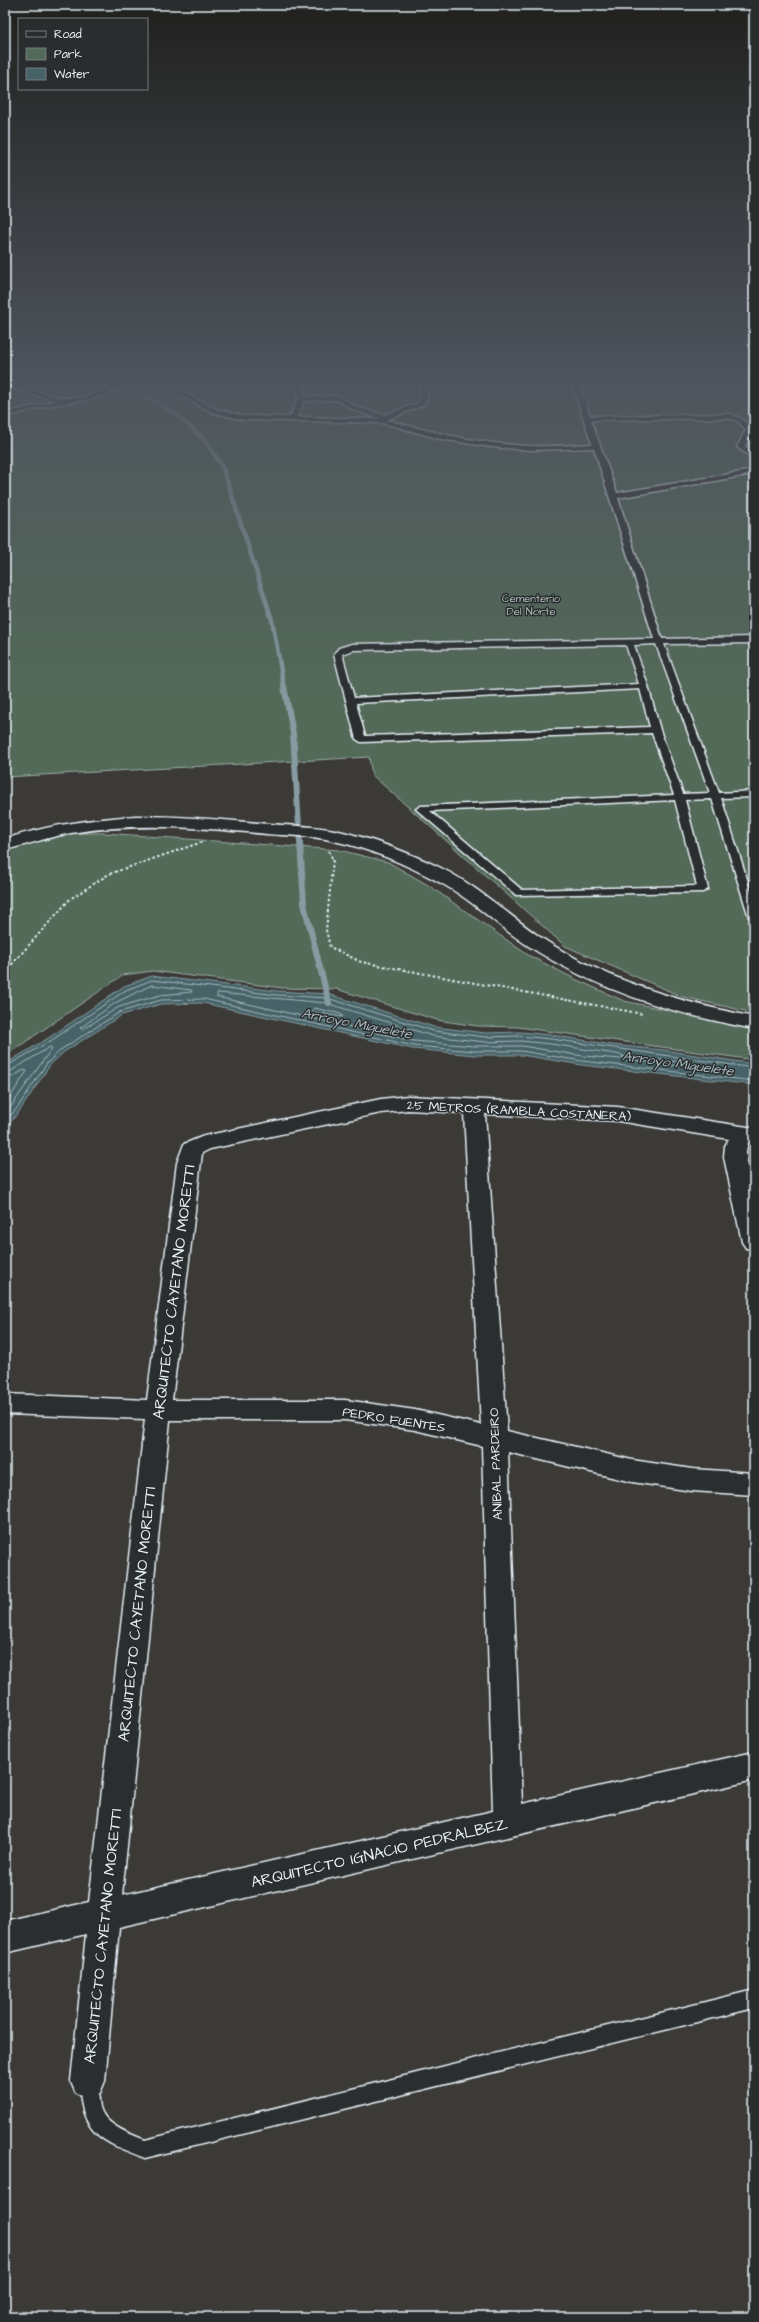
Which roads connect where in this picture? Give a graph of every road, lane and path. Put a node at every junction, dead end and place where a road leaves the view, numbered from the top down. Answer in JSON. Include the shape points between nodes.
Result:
{"nodes":[{"id":1,"x":612,"y":489,"type":"edge"},
{"id":2,"x":653,"y":489,"type":"edge"},
{"id":3,"x":614,"y":496,"type":"junction"},
{"id":4,"x":754,"y":640,"type":"edge"},
{"id":5,"x":629,"y":642,"type":"junction"},
{"id":6,"x":659,"y":642,"type":"junction"},
{"id":7,"x":644,"y":686,"type":"junction"},
{"id":8,"x":351,"y":701,"type":"junction"},
{"id":9,"x":655,"y":730,"type":"junction"},
{"id":10,"x":715,"y":794,"type":"junction"},
{"id":11,"x":754,"y":794,"type":"edge"},
{"id":12,"x":679,"y":796,"type":"junction"},
{"id":13,"x":211,"y":839,"type":"dead end"},
{"id":14,"x":332,"y":842,"type":"junction"},
{"id":15,"x":5,"y":846,"type":"edge"},
{"id":16,"x":754,"y":917,"type":"edge"},
{"id":17,"x":5,"y":972,"type":"edge"},
{"id":18,"x":646,"y":1015,"type":"dead end"},
{"id":19,"x":754,"y":1022,"type":"edge"},
{"id":20,"x":474,"y":1106,"type":"junction"},
{"id":21,"x":749,"y":1134,"type":"edge"},
{"id":22,"x":192,"y":1149,"type":"joint"},
{"id":23,"x":754,"y":1242,"type":"edge"},
{"id":24,"x":5,"y":1404,"type":"edge"},
{"id":25,"x":158,"y":1410,"type":"junction"},
{"id":26,"x":495,"y":1438,"type":"junction"},
{"id":27,"x":754,"y":1484,"type":"edge"},
{"id":28,"x":754,"y":1766,"type":"edge"},
{"id":29,"x":508,"y":1822,"type":"junction"},
{"id":30,"x":103,"y":1915,"type":"junction"},
{"id":31,"x":5,"y":1937,"type":"edge"},
{"id":32,"x":754,"y":1999,"type":"edge"},
{"id":33,"x":88,"y":2080,"type":"joint"}],
"edges":[{"from":1,"to":3,"type":"lane"},
{"from":2,"to":3,"type":"lane"},
{"from":3,"to":6,"type":"lane"},
{"from":4,"to":6,"type":"lane"},
{"from":5,"to":6,"type":"lane"},
{"from":5,"to":7,"type":"lane"},
{"from":5,"to":8,"type":"lane","via":[[352,647],[338,654]]},
{"from":6,"to":10,"type":"lane"},
{"from":7,"to":8,"type":"lane"},
{"from":7,"to":9,"type":"lane"},
{"from":8,"to":9,"type":"lane","via":[[361,739]]},
{"from":9,"to":12,"type":"lane"},
{"from":10,"to":11,"type":"lane"},
{"from":10,"to":12,"type":"lane"},
{"from":10,"to":16,"type":"lane"},
{"from":12,"to":12,"type":"lane","via":[[609,799],[421,809],[520,893],[703,889]]},
{"from":13,"to":17,"type":"path","via":[[109,874],[70,899]]},
{"from":14,"to":15,"type":"street","via":[[250,827],[156,821],[88,824],[51,830]]},
{"from":14,"to":18,"type":"path","via":[[333,860],[326,930],[330,947],[361,962]]},
{"from":14,"to":19,"type":"street","via":[[406,859],[448,880],[495,910],[535,941],[584,970],[671,1005]]},
{"from":20,"to":21,"type":"street","name":"25 METROS (RAMBLA COSTANERA)","via":[[618,1114]]},
{"from":20,"to":22,"type":"street","name":"25 METROS (RAMBLA COSTANERA)","via":[[408,1102],[381,1106],[204,1143]]},
{"from":20,"to":26,"type":"street","name":"ANÍBAL PARDEIRO"},
{"from":21,"to":23,"type":"street","via":[[736,1146],[735,1157]]},
{"from":22,"to":25,"type":"street","name":"ARQUITECTO CAYETANO MORETTI","via":[[188,1163]]},
{"from":24,"to":25,"type":"street","name":"PEDRO FUENTES"},
{"from":25,"to":26,"type":"street","name":"PEDRO FUENTES","via":[[345,1410],[415,1420]]},
{"from":25,"to":30,"type":"street","name":"ARQUITECTO CAYETANO MORETTI"},
{"from":26,"to":27,"type":"street","name":"PEDRO FUENTES","via":[[532,1449],[632,1471],[692,1480]]},
{"from":26,"to":29,"type":"street","name":"ANÍBAL PARDEIRO"},
{"from":28,"to":29,"type":"street","name":"ARQUITECTO IGNACIO PEDRALBEZ"},
{"from":29,"to":30,"type":"street","name":"ARQUITECTO IGNACIO PEDRALBEZ"},
{"from":30,"to":31,"type":"street","name":"ARQUITECTO IGNACIO PEDRALBEZ"},
{"from":30,"to":33,"type":"street","name":"ARQUITECTO CAYETANO MORETTI"},
{"from":32,"to":33,"type":"lane","via":[[145,2149],[110,2135],[92,2113]]}]}
